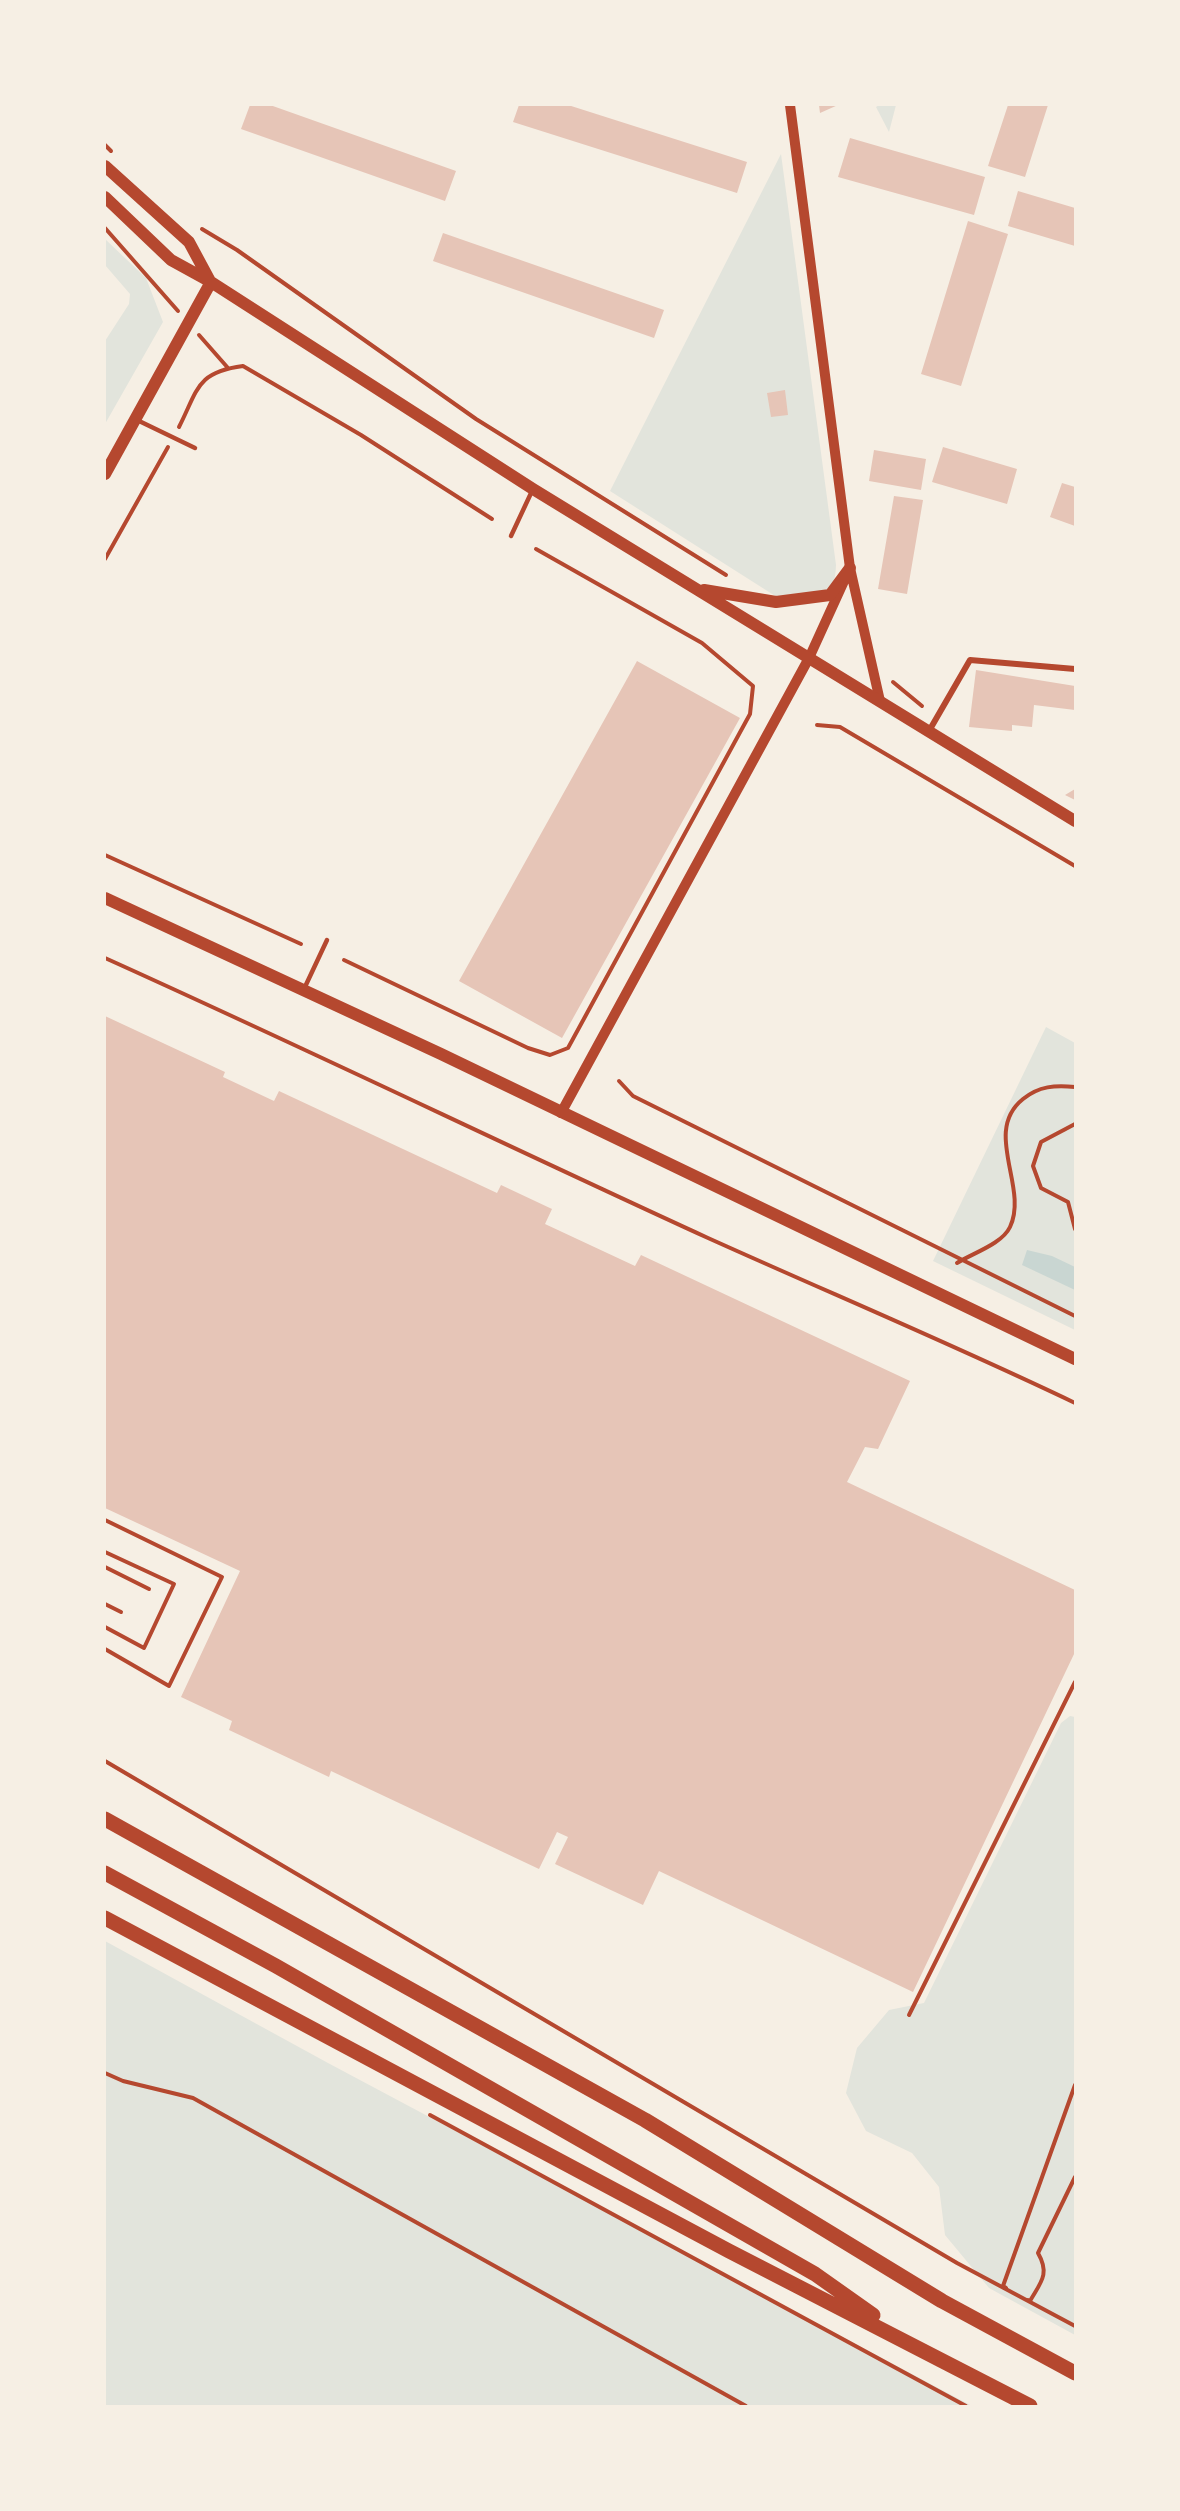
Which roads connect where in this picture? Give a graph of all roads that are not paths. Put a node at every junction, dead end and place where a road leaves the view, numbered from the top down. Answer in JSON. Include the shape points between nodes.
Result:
{"nodes":[{"id":1,"x":790,"y":105,"type":"edge"},
{"id":2,"x":105,"y":166,"type":"edge"},
{"id":3,"x":105,"y":197,"type":"edge"},
{"id":4,"x":211,"y":282,"type":"junction"},
{"id":5,"x":134,"y":419,"type":"junction"},
{"id":6,"x":195,"y":448,"type":"dead end"},
{"id":7,"x":105,"y":474,"type":"edge"},
{"id":8,"x":533,"y":489,"type":"junction"},
{"id":9,"x":511,"y":536,"type":"dead end"},
{"id":10,"x":850,"y":568,"type":"junction"},
{"id":11,"x":697,"y":589,"type":"junction"},
{"id":12,"x":809,"y":657,"type":"junction"},
{"id":13,"x":1075,"y":669,"type":"edge"},
{"id":14,"x":880,"y":701,"type":"junction"},
{"id":15,"x":929,"y":731,"type":"junction"},
{"id":16,"x":1075,"y":821,"type":"edge"},
{"id":17,"x":105,"y":898,"type":"edge"},
{"id":18,"x":327,"y":940,"type":"dead end"},
{"id":19,"x":303,"y":990,"type":"junction"},
{"id":20,"x":561,"y":1113,"type":"junction"},
{"id":21,"x":1075,"y":1359,"type":"edge"},
{"id":22,"x":105,"y":1819,"type":"edge"},
{"id":23,"x":105,"y":1873,"type":"edge"},
{"id":24,"x":105,"y":1918,"type":"edge"},
{"id":25,"x":918,"y":2346,"type":"junction"},
{"id":26,"x":1075,"y":2373,"type":"edge"},
{"id":27,"x":1030,"y":2406,"type":"edge"}],
"edges":[{"from":1,"to":10,"type":"street"},
{"from":2,"to":4,"type":"main road","via":[[189,242]]},
{"from":3,"to":4,"type":"main road","via":[[171,260]]},
{"from":4,"to":5,"type":"main road"},
{"from":4,"to":8,"type":"main road"},
{"from":5,"to":6,"type":"lane"},
{"from":5,"to":7,"type":"main road"},
{"from":8,"to":9,"type":"lane"},
{"from":8,"to":11,"type":"main road"},
{"from":10,"to":11,"type":"main road","via":[[830,596],[776,602]]},
{"from":10,"to":12,"type":"street"},
{"from":10,"to":14,"type":"street"},
{"from":11,"to":12,"type":"main road"},
{"from":12,"to":14,"type":"main road"},
{"from":12,"to":20,"type":"street"},
{"from":13,"to":15,"type":"street","via":[[970,660]]},
{"from":14,"to":15,"type":"main road"},
{"from":15,"to":16,"type":"main road"},
{"from":17,"to":19,"type":"main road"},
{"from":18,"to":19,"type":"lane"},
{"from":19,"to":20,"type":"main road"},
{"from":20,"to":21,"type":"main road"},
{"from":22,"to":26,"type":"main road","via":[[645,2120],[942,2301]]},
{"from":23,"to":25,"type":"main road","via":[[276,1966],[815,2274]]},
{"from":24,"to":25,"type":"main road","via":[[729,2251]]},
{"from":25,"to":27,"type":"main road"}]}
